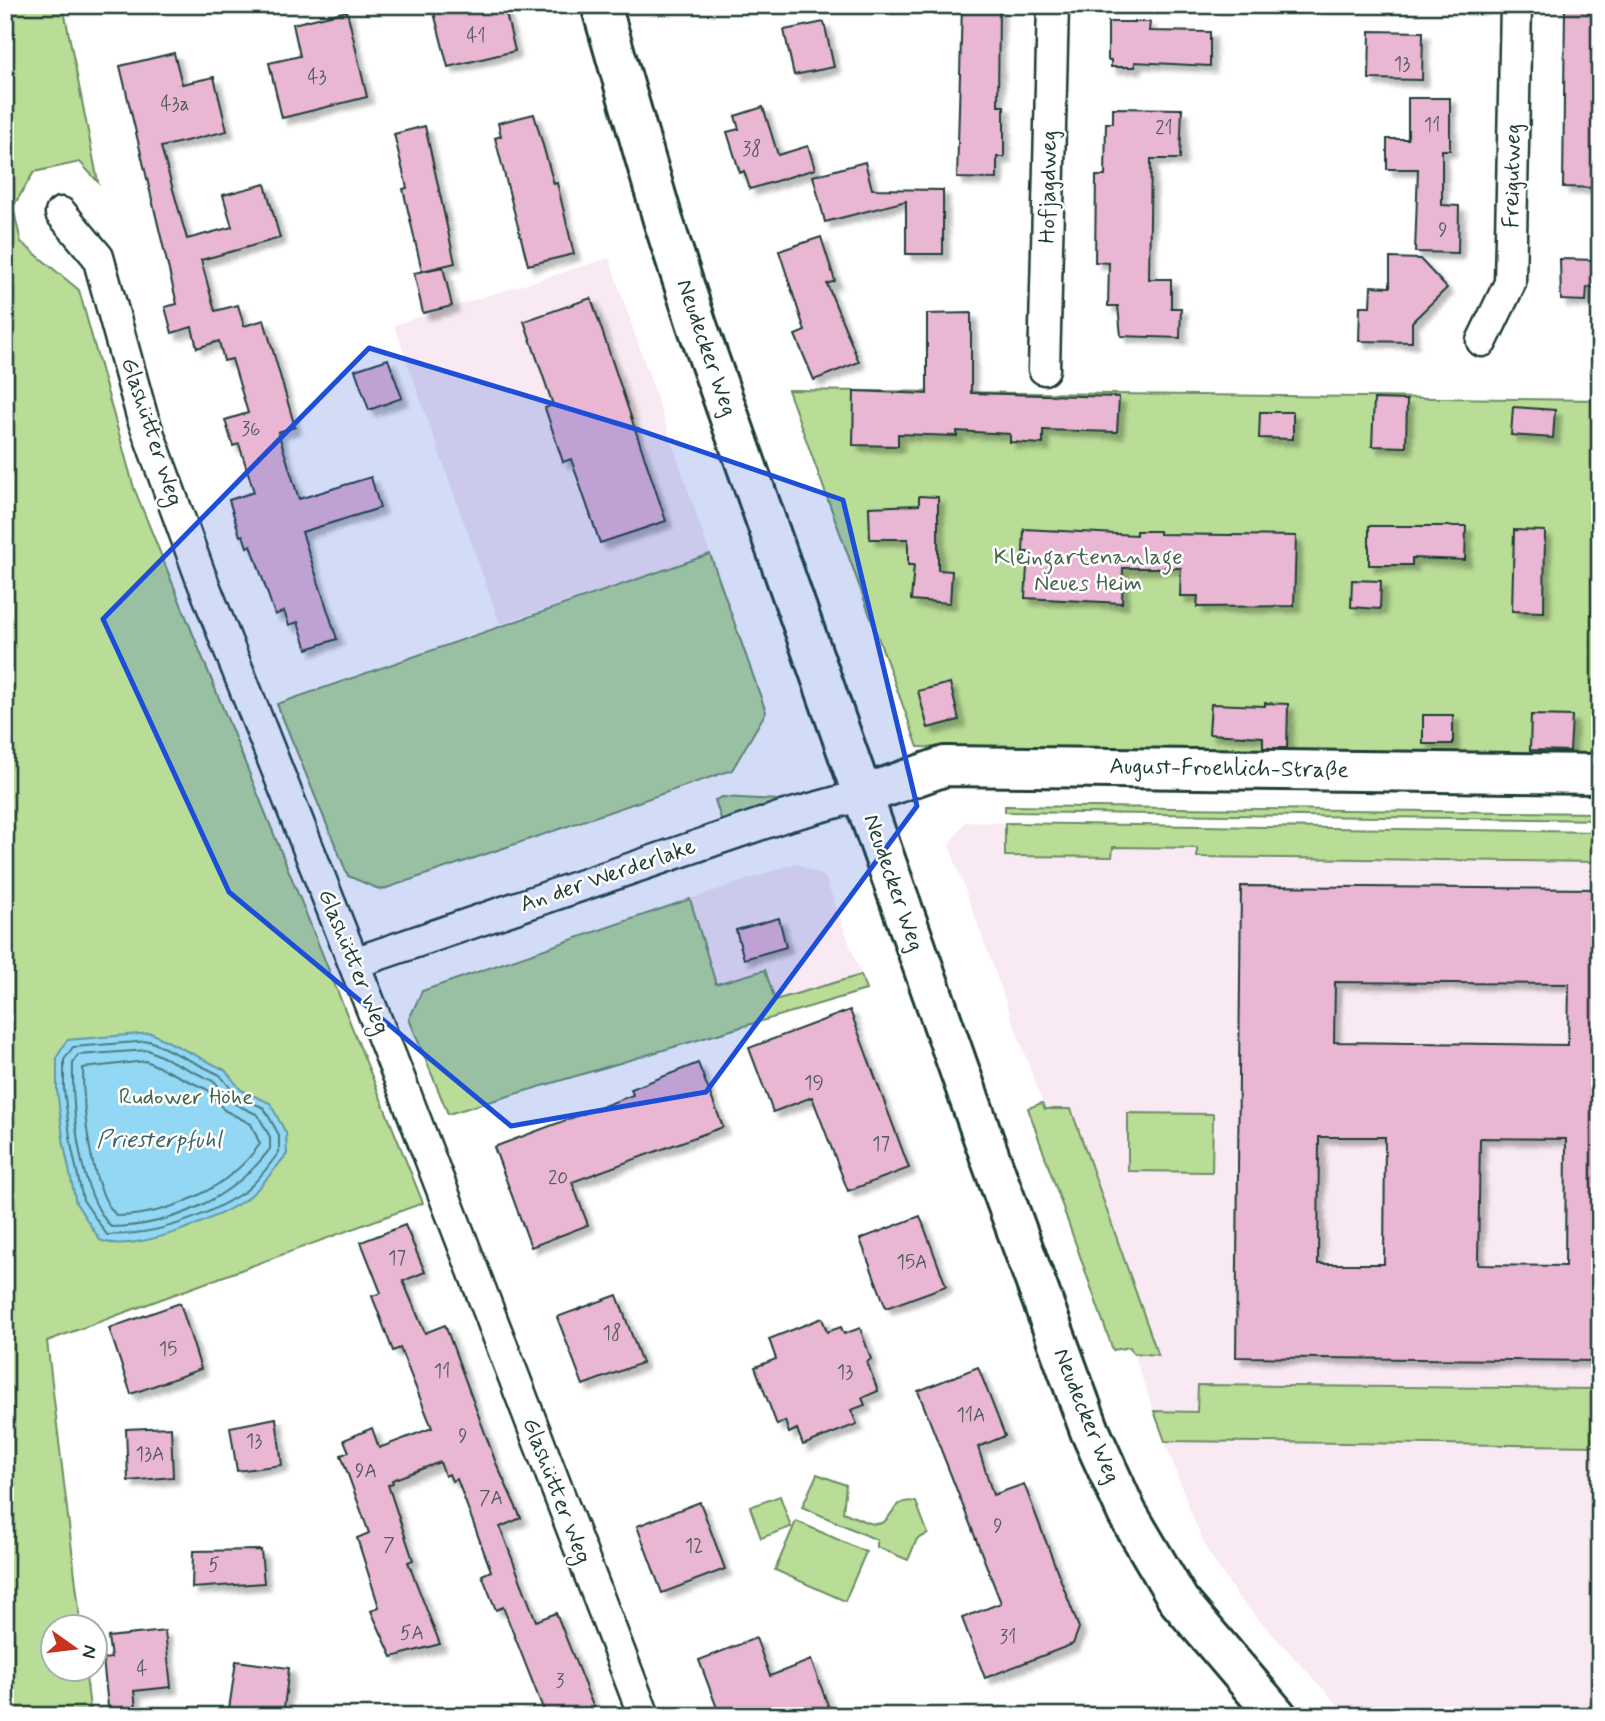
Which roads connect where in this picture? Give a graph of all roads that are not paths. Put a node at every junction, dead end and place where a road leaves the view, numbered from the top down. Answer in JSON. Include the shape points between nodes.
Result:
{"nodes":[{"id":1,"x":601,"y":5,"type":"edge"},
{"id":2,"x":1053,"y":5,"type":"edge"},
{"id":3,"x":1516,"y":5,"type":"edge"},
{"id":4,"x":61,"y":213,"type":"dead end"},
{"id":5,"x":1482,"y":341,"type":"dead end"},
{"id":6,"x":1044,"y":369,"type":"dead end"},
{"id":7,"x":1600,"y":774,"type":"edge"},
{"id":8,"x":863,"y":795,"type":"junction"},
{"id":9,"x":354,"y":962,"type":"junction"},
{"id":10,"x":645,"y":1716,"type":"edge"},
{"id":11,"x":1277,"y":1716,"type":"edge"}],
"edges":[{"from":1,"to":8,"type":"street","name":"Neudecker Weg","via":[[697,325]]},
{"from":2,"to":6,"type":"street","name":"Hofjagdweg"},
{"from":3,"to":5,"type":"street","name":"Freigutweg","via":[[1510,283]]},
{"from":4,"to":9,"type":"street","name":"Glashütter Weg","via":[[98,257],[142,416],[195,562]]},
{"from":7,"to":8,"type":"street","name":"August-Froehlich-Straße","via":[[945,766]]},
{"from":8,"to":9,"type":"street","name":"An der Werderlake","via":[[782,817]]},
{"from":8,"to":11,"type":"street","name":"Neudecker Weg","via":[[1090,1431],[1127,1513],[1179,1601]]},
{"from":9,"to":10,"type":"street","name":"Glashütter Weg"}]}
